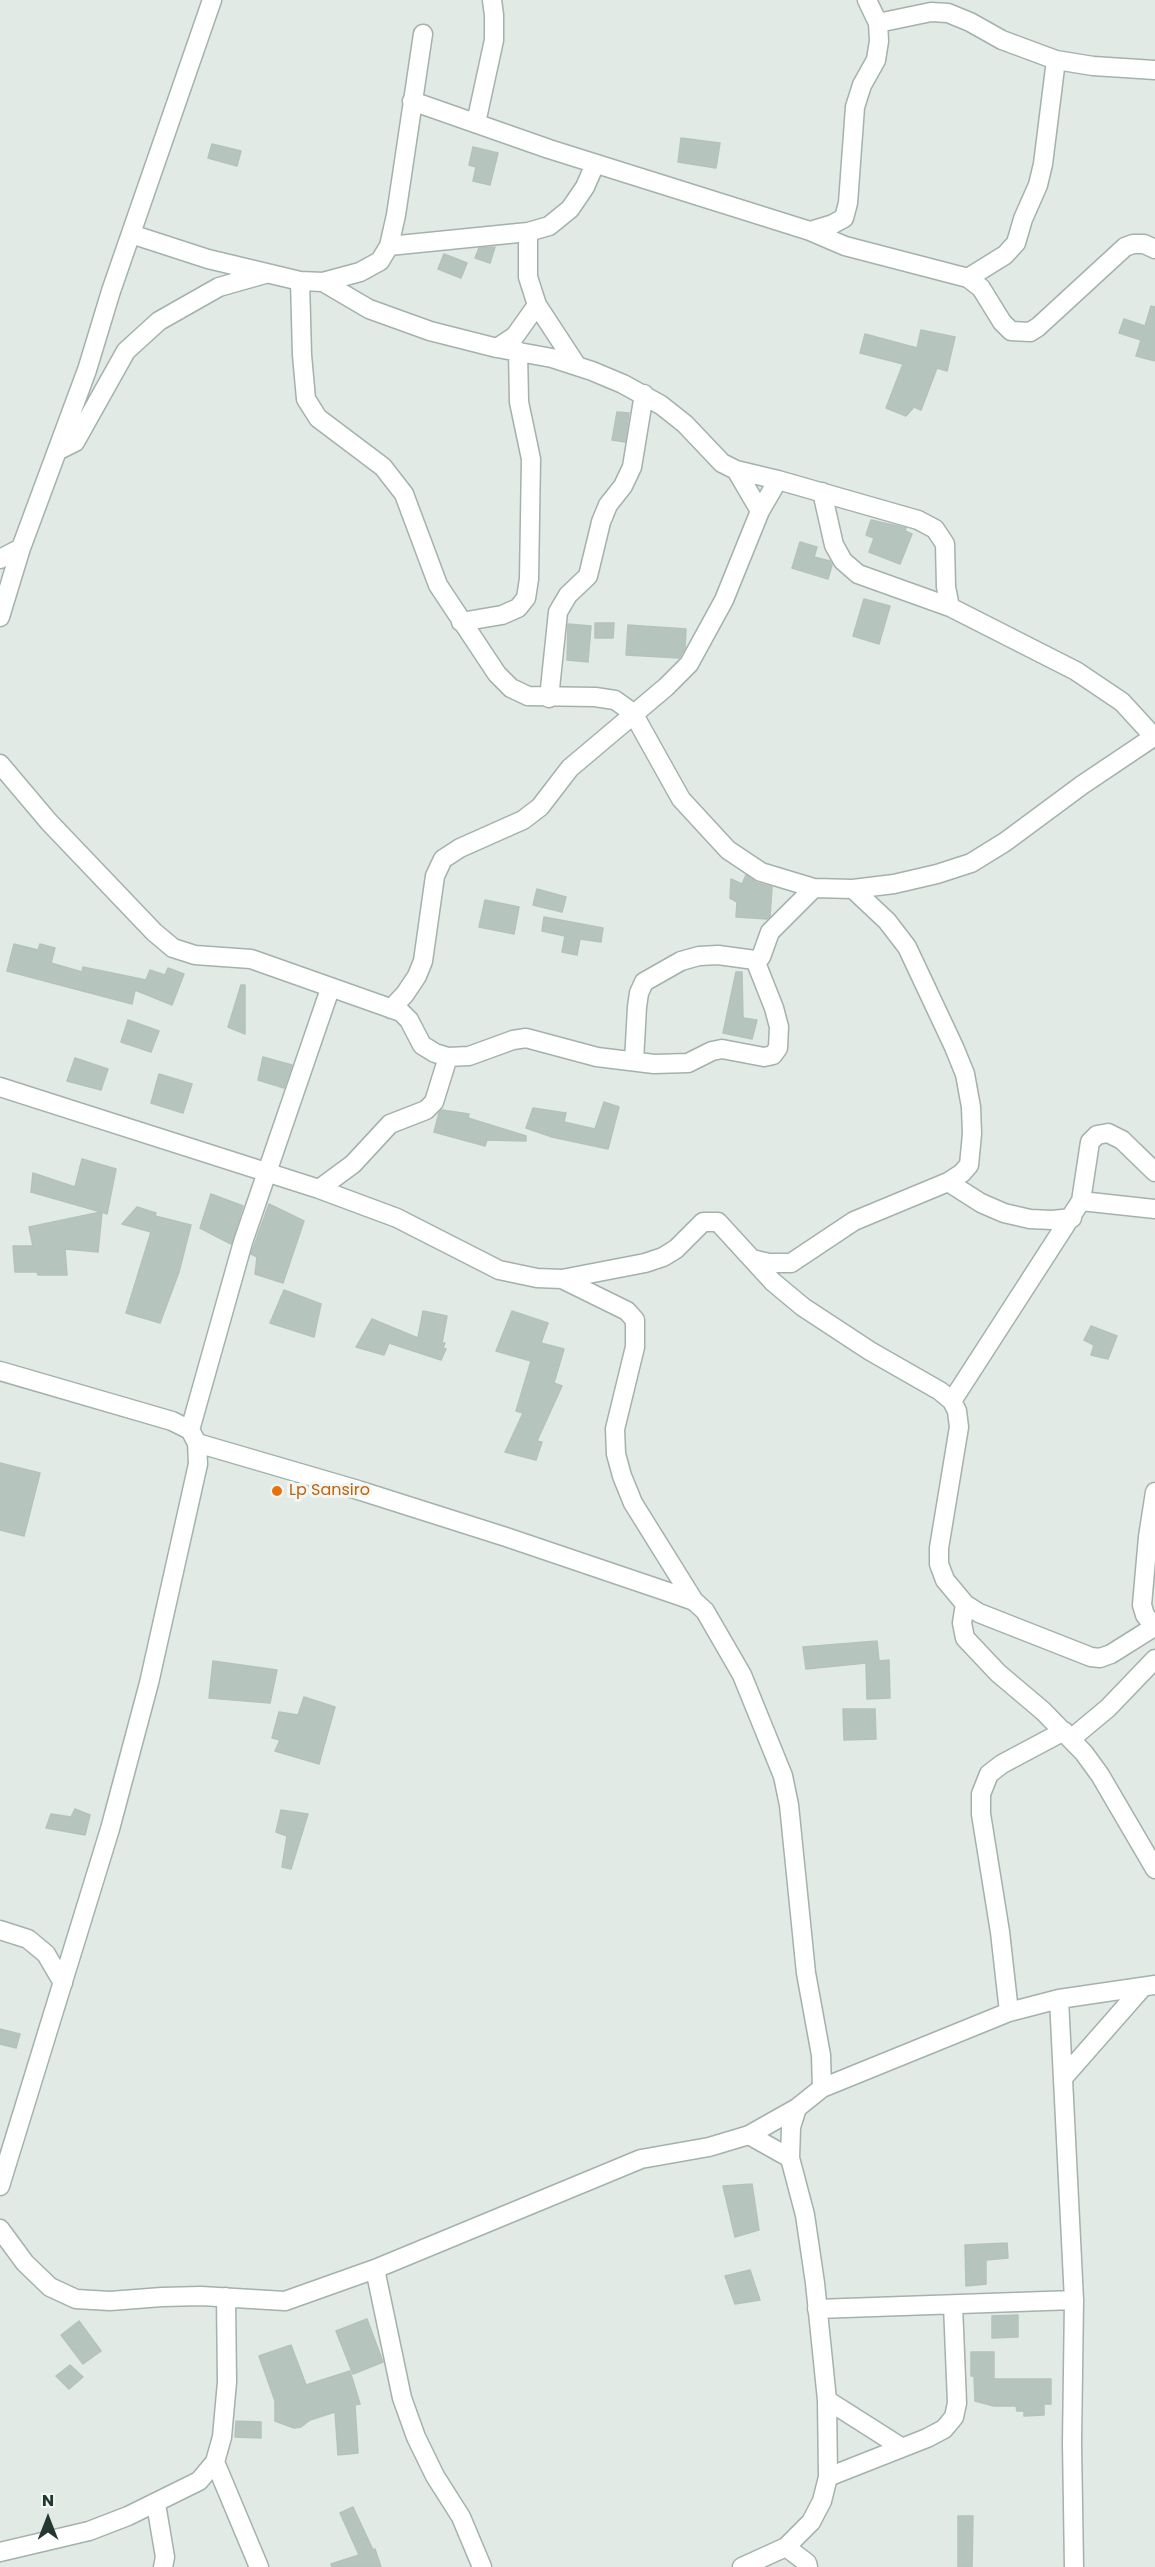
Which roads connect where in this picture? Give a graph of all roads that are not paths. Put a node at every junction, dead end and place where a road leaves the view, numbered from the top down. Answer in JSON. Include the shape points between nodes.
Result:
{"nodes":[{"id":1,"x":212,"y":0,"type":"edge"},
{"id":2,"x":492,"y":0,"type":"edge"},
{"id":3,"x":867,"y":0,"type":"edge"},
{"id":4,"x":878,"y":23,"type":"junction"},
{"id":5,"x":423,"y":34,"type":"dead end"},
{"id":6,"x":1056,"y":60,"type":"junction"},
{"id":7,"x":1155,"y":70,"type":"edge"},
{"id":8,"x":412,"y":101,"type":"junction"},
{"id":9,"x":476,"y":123,"type":"junction"},
{"id":10,"x":595,"y":164,"type":"junction"},
{"id":11,"x":844,"y":218,"type":"junction"},
{"id":12,"x":810,"y":231,"type":"junction"},
{"id":13,"x":528,"y":232,"type":"junction"},
{"id":14,"x":131,"y":234,"type":"junction"},
{"id":15,"x":389,"y":246,"type":"junction"},
{"id":16,"x":845,"y":246,"type":"junction"},
{"id":17,"x":1155,"y":249,"type":"edge"},
{"id":18,"x":268,"y":273,"type":"junction"},
{"id":19,"x":969,"y":278,"type":"junction"},
{"id":20,"x":300,"y":281,"type":"junction"},
{"id":21,"x":323,"y":282,"type":"junction"},
{"id":22,"x":537,"y":305,"type":"junction"},
{"id":23,"x":497,"y":348,"type":"junction"},
{"id":24,"x":518,"y":351,"type":"junction"},
{"id":25,"x":118,"y":364,"type":"junction"},
{"id":26,"x":577,"y":366,"type":"junction"},
{"id":27,"x":87,"y":370,"type":"junction"},
{"id":28,"x":644,"y":394,"type":"junction"},
{"id":29,"x":57,"y":451,"type":"junction"},
{"id":30,"x":736,"y":470,"type":"junction"},
{"id":31,"x":778,"y":480,"type":"junction"},
{"id":32,"x":822,"y":492,"type":"junction"},
{"id":33,"x":760,"y":511,"type":"junction"},
{"id":34,"x":21,"y":548,"type":"junction"},
{"id":35,"x":0,"y":559,"type":"edge"},
{"id":36,"x":950,"y":607,"type":"junction"},
{"id":37,"x":0,"y":617,"type":"edge"},
{"id":38,"x":460,"y":622,"type":"junction"},
{"id":39,"x":549,"y":698,"type":"junction"},
{"id":40,"x":633,"y":713,"type":"junction"},
{"id":41,"x":1155,"y":736,"type":"edge"},
{"id":42,"x":0,"y":765,"type":"edge"},
{"id":43,"x":814,"y":888,"type":"junction"},
{"id":44,"x":853,"y":889,"type":"junction"},
{"id":45,"x":755,"y":960,"type":"junction"},
{"id":46,"x":330,"y":989,"type":"junction"},
{"id":47,"x":391,"y":1009,"type":"junction"},
{"id":48,"x":448,"y":1057,"type":"junction"},
{"id":49,"x":634,"y":1061,"type":"junction"},
{"id":50,"x":0,"y":1088,"type":"edge"},
{"id":51,"x":267,"y":1173,"type":"junction"},
{"id":52,"x":1155,"y":1173,"type":"edge"},
{"id":53,"x":948,"y":1182,"type":"junction"},
{"id":54,"x":319,"y":1189,"type":"junction"},
{"id":55,"x":1081,"y":1201,"type":"junction"},
{"id":56,"x":1155,"y":1209,"type":"edge"},
{"id":57,"x":1072,"y":1218,"type":"junction"},
{"id":58,"x":753,"y":1259,"type":"junction"},
{"id":59,"x":562,"y":1279,"type":"junction"},
{"id":60,"x":0,"y":1371,"type":"edge"},
{"id":61,"x":952,"y":1401,"type":"junction"},
{"id":62,"x":194,"y":1437,"type":"junction"},
{"id":63,"x":1155,"y":1492,"type":"edge"},
{"id":64,"x":694,"y":1601,"type":"junction"},
{"id":65,"x":965,"y":1604,"type":"junction"},
{"id":66,"x":1155,"y":1628,"type":"edge"},
{"id":67,"x":1155,"y":1659,"type":"edge"},
{"id":68,"x":1068,"y":1734,"type":"junction"},
{"id":69,"x":1155,"y":1869,"type":"edge"},
{"id":70,"x":0,"y":1929,"type":"edge"},
{"id":71,"x":63,"y":1983,"type":"junction"},
{"id":72,"x":1149,"y":1986,"type":"edge"},
{"id":73,"x":1059,"y":1999,"type":"junction"},
{"id":74,"x":1009,"y":2012,"type":"junction"},
{"id":75,"x":1063,"y":2078,"type":"junction"},
{"id":76,"x":822,"y":2088,"type":"junction"},
{"id":77,"x":797,"y":2108,"type":"junction"},
{"id":78,"x":749,"y":2135,"type":"junction"},
{"id":79,"x":790,"y":2158,"type":"junction"},
{"id":80,"x":0,"y":2187,"type":"edge"},
{"id":81,"x":0,"y":2229,"type":"edge"},
{"id":82,"x":375,"y":2269,"type":"junction"},
{"id":83,"x":226,"y":2297,"type":"junction"},
{"id":84,"x":1074,"y":2300,"type":"junction"},
{"id":85,"x":953,"y":2305,"type":"junction"},
{"id":86,"x":817,"y":2309,"type":"junction"},
{"id":87,"x":827,"y":2400,"type":"junction"},
{"id":88,"x":901,"y":2447,"type":"junction"},
{"id":89,"x":215,"y":2462,"type":"junction"},
{"id":90,"x":828,"y":2477,"type":"junction"},
{"id":91,"x":156,"y":2504,"type":"junction"},
{"id":92,"x":786,"y":2547,"type":"junction"},
{"id":93,"x":0,"y":2552,"type":"edge"},
{"id":94,"x":163,"y":2567,"type":"edge"},
{"id":95,"x":259,"y":2567,"type":"edge"},
{"id":96,"x":482,"y":2567,"type":"edge"},
{"id":97,"x":742,"y":2567,"type":"edge"},
{"id":98,"x":808,"y":2567,"type":"edge"},
{"id":99,"x":1074,"y":2567,"type":"edge"}],
"edges":[{"from":1,"to":14,"type":"street"},
{"from":2,"to":9,"type":"street","via":[[494,39]]},
{"from":3,"to":4,"type":"street"},
{"from":4,"to":6,"type":"street","via":[[931,12],[948,13],[1002,40]]},
{"from":4,"to":11,"type":"street","via":[[876,60],[855,107]]},
{"from":5,"to":8,"type":"street"},
{"from":6,"to":7,"type":"street"},
{"from":6,"to":19,"type":"street","via":[[1038,185],[1016,243],[1005,255]]},
{"from":8,"to":9,"type":"street"},
{"from":8,"to":15,"type":"street"},
{"from":9,"to":10,"type":"street"},
{"from":10,"to":12,"type":"street"},
{"from":10,"to":13,"type":"street","via":[[570,209],[549,226]]},
{"from":11,"to":12,"type":"street"},
{"from":11,"to":16,"type":"street"},
{"from":12,"to":16,"type":"street"},
{"from":13,"to":15,"type":"street"},
{"from":13,"to":22,"type":"street","via":[[528,278]]},
{"from":14,"to":18,"type":"street"},
{"from":14,"to":27,"type":"street"},
{"from":15,"to":21,"type":"street","via":[[380,261],[360,272]]},
{"from":16,"to":19,"type":"street"},
{"from":17,"to":19,"type":"street","via":[[1144,244],[1125,247],[1030,332],[1011,332],[981,288]]},
{"from":18,"to":20,"type":"street"},
{"from":18,"to":25,"type":"street","via":[[219,287],[159,321],[126,351]]},
{"from":20,"to":21,"type":"street"},
{"from":20,"to":38,"type":"street","via":[[306,399],[318,418],[383,467],[404,494],[438,585]]},
{"from":21,"to":23,"type":"street","via":[[369,309],[430,331]]},
{"from":22,"to":23,"type":"street","via":[[514,336]]},
{"from":22,"to":26,"type":"street"},
{"from":23,"to":24,"type":"street"},
{"from":24,"to":26,"type":"street"},
{"from":24,"to":38,"type":"street","via":[[519,402],[531,459],[526,598],[518,608],[502,615]]},
{"from":25,"to":27,"type":"street"},
{"from":25,"to":29,"type":"street","via":[[81,434],[75,442]]},
{"from":26,"to":28,"type":"street"},
{"from":27,"to":29,"type":"street"},
{"from":28,"to":30,"type":"street","via":[[685,424],[722,463]]},
{"from":28,"to":39,"type":"street","via":[[632,467],[601,522],[588,576],[558,612]]},
{"from":29,"to":34,"type":"street"},
{"from":30,"to":31,"type":"street"},
{"from":30,"to":33,"type":"street"},
{"from":31,"to":32,"type":"street"},
{"from":31,"to":33,"type":"street"},
{"from":32,"to":36,"type":"street","via":[[834,545],[843,561],[858,574]]},
{"from":32,"to":36,"type":"street","via":[[918,520],[935,529],[945,544],[945,587]]},
{"from":33,"to":40,"type":"street","via":[[724,600],[689,664]]},
{"from":34,"to":35,"type":"street"},
{"from":34,"to":37,"type":"street"},
{"from":36,"to":41,"type":"street","via":[[1076,671],[1122,702]]},
{"from":38,"to":39,"type":"street","via":[[511,688],[528,696]]},
{"from":39,"to":40,"type":"street","via":[[615,700]]},
{"from":40,"to":43,"type":"street","via":[[681,799],[728,850],[761,872]]},
{"from":40,"to":47,"type":"street","via":[[570,768],[540,807],[523,820],[443,859],[435,876],[423,961],[417,976]]},
{"from":41,"to":44,"type":"street","via":[[971,863],[894,884]]},
{"from":42,"to":46,"type":"street","via":[[49,822],[173,948],[195,955],[251,959]]},
{"from":43,"to":44,"type":"street"},
{"from":43,"to":45,"type":"street","via":[[770,932]]},
{"from":44,"to":53,"type":"street","via":[[907,946],[965,1074],[971,1107],[972,1156],[962,1173]]},
{"from":45,"to":49,"type":"street","via":[[699,956],[681,961],[644,982],[637,1007]]},
{"from":45,"to":49,"type":"street","via":[[779,1027],[778,1048],[772,1054],[764,1057],[722,1049],[688,1063]]},
{"from":46,"to":47,"type":"street"},
{"from":46,"to":51,"type":"street"},
{"from":47,"to":48,"type":"street","via":[[409,1020],[422,1045]]},
{"from":48,"to":49,"type":"street","via":[[469,1056],[526,1038],[597,1057]]},
{"from":48,"to":54,"type":"street","via":[[434,1102],[426,1110],[390,1124],[352,1164]]},
{"from":50,"to":51,"type":"street"},
{"from":51,"to":54,"type":"street"},
{"from":51,"to":62,"type":"street","via":[[243,1242]]},
{"from":52,"to":55,"type":"street","via":[[1122,1140],[1108,1133],[1097,1135],[1090,1142]]},
{"from":53,"to":57,"type":"street","via":[[1004,1213],[1030,1219]]},
{"from":53,"to":58,"type":"street","via":[[854,1221],[791,1263]]},
{"from":54,"to":59,"type":"street","via":[[397,1218],[499,1270]]},
{"from":55,"to":56,"type":"street"},
{"from":55,"to":57,"type":"street"},
{"from":57,"to":61,"type":"street"},
{"from":58,"to":59,"type":"street","via":[[718,1222],[709,1221],[663,1257]]},
{"from":58,"to":61,"type":"street","via":[[803,1307]]},
{"from":59,"to":64,"type":"street","via":[[627,1311],[635,1320],[635,1347],[615,1429],[616,1454],[633,1503]]},
{"from":60,"to":62,"type":"street","via":[[151,1415]]},
{"from":61,"to":65,"type":"street","via":[[959,1427],[939,1564],[945,1580]]},
{"from":62,"to":64,"type":"street"},
{"from":62,"to":71,"type":"street","via":[[198,1464],[149,1683]]},
{"from":63,"to":66,"type":"street","via":[[1142,1605]]},
{"from":64,"to":76,"type":"street","via":[[714,1624],[742,1676],[783,1776],[806,1973],[821,2055]]},
{"from":65,"to":66,"type":"street","via":[[1091,1658],[1111,1654]]},
{"from":65,"to":68,"type":"street","via":[[965,1638],[998,1673]]},
{"from":67,"to":68,"type":"street","via":[[1108,1708]]},
{"from":68,"to":69,"type":"street","via":[[1100,1775]]},
{"from":68,"to":74,"type":"street","via":[[996,1769],[981,1794]]},
{"from":70,"to":71,"type":"street","via":[[28,1939],[46,1954]]},
{"from":71,"to":80,"type":"street"},
{"from":72,"to":73,"type":"street"},
{"from":72,"to":75,"type":"street"},
{"from":73,"to":74,"type":"street"},
{"from":73,"to":75,"type":"street"},
{"from":74,"to":76,"type":"street"},
{"from":75,"to":84,"type":"street"},
{"from":76,"to":77,"type":"street"},
{"from":77,"to":78,"type":"street"},
{"from":77,"to":79,"type":"street","via":[[791,2127]]},
{"from":78,"to":79,"type":"street"},
{"from":78,"to":82,"type":"street","via":[[710,2147],[641,2159]]},
{"from":79,"to":86,"type":"street","via":[[805,2215]]},
{"from":81,"to":83,"type":"street","via":[[25,2263],[50,2287],[76,2299]]},
{"from":82,"to":83,"type":"street","via":[[285,2301]]},
{"from":82,"to":96,"type":"street","via":[[402,2398],[416,2438],[461,2517]]},
{"from":83,"to":89,"type":"street","via":[[227,2382],[222,2437]]},
{"from":84,"to":85,"type":"street"},
{"from":84,"to":99,"type":"street"},
{"from":85,"to":86,"type":"street"},
{"from":85,"to":88,"type":"street","via":[[957,2403],[954,2417],[944,2429]]},
{"from":86,"to":87,"type":"street"},
{"from":87,"to":88,"type":"street"},
{"from":87,"to":90,"type":"street"},
{"from":88,"to":90,"type":"street"},
{"from":89,"to":91,"type":"street","via":[[199,2481]]},
{"from":89,"to":95,"type":"street"},
{"from":90,"to":92,"type":"street","via":[[811,2522]]},
{"from":91,"to":93,"type":"street","via":[[89,2531]]},
{"from":91,"to":94,"type":"street","via":[[165,2557]]},
{"from":92,"to":97,"type":"street"},
{"from":92,"to":98,"type":"street"}]}
